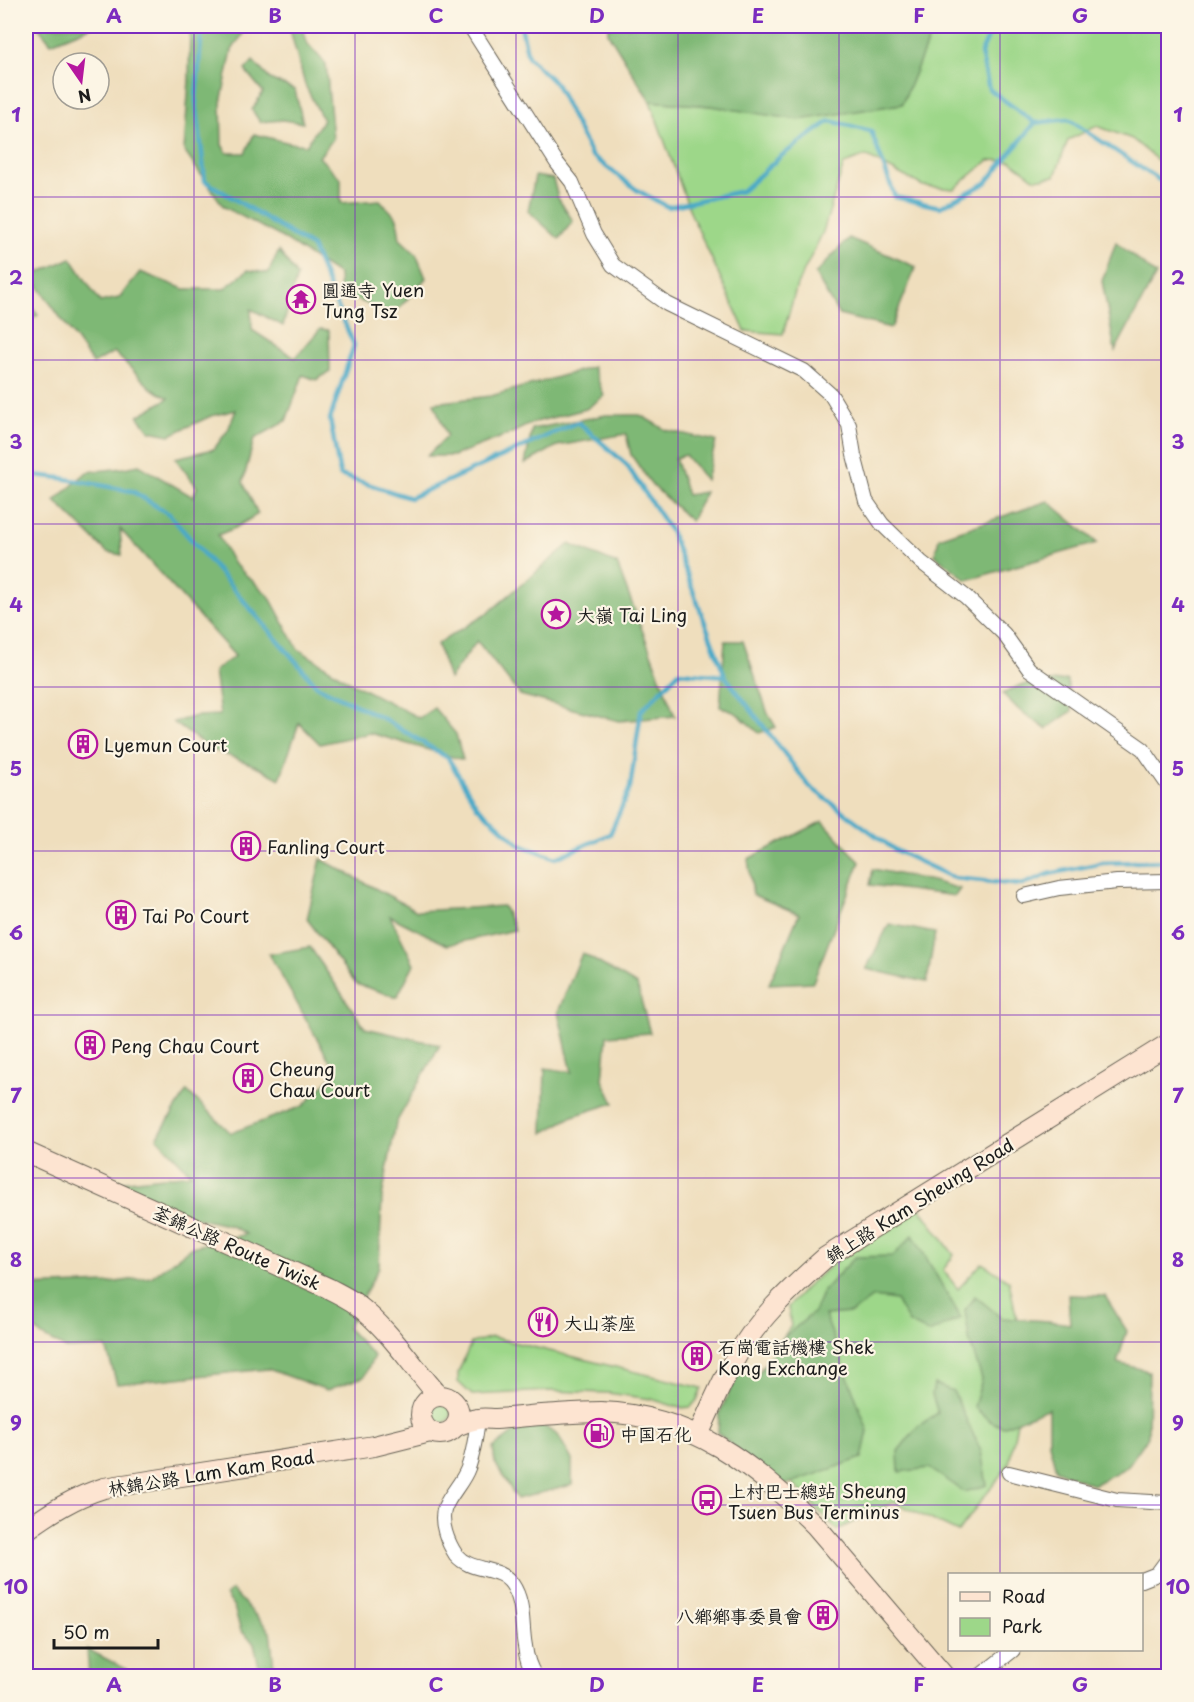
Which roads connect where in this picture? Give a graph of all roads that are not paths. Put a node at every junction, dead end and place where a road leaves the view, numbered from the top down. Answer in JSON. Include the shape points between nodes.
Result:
{"nodes":[{"id":1,"x":470,"y":26,"type":"edge"},
{"id":2,"x":1168,"y":784,"type":"edge"},
{"id":3,"x":1168,"y":881,"type":"edge"},
{"id":4,"x":1024,"y":896,"type":"dead end"},
{"id":5,"x":1168,"y":1044,"type":"edge"},
{"id":6,"x":26,"y":1152,"type":"edge"},
{"id":7,"x":433,"y":1398,"type":"junction"},
{"id":8,"x":464,"y":1419,"type":"junction"},
{"id":9,"x":426,"y":1429,"type":"junction"},
{"id":10,"x":698,"y":1435,"type":"junction"},
{"id":11,"x":1009,"y":1473,"type":"dead end"},
{"id":12,"x":1168,"y":1503,"type":"edge"},
{"id":13,"x":26,"y":1530,"type":"edge"},
{"id":14,"x":1168,"y":1559,"type":"edge"},
{"id":15,"x":1143,"y":1580,"type":"edge"},
{"id":16,"x":1012,"y":1651,"type":"edge"},
{"id":17,"x":535,"y":1677,"type":"edge"},
{"id":18,"x":944,"y":1677,"type":"edge"},
{"id":19,"x":980,"y":1677,"type":"edge"}],
"edges":[{"from":1,"to":2,"type":"street","via":[[572,182],[594,234],[614,265],[667,304],[804,371],[831,394],[849,425],[866,501],[882,524],[1004,634],[1029,669],[1143,748]]},
{"from":3,"to":4,"type":"street","via":[[1059,888]]},
{"from":5,"to":10,"type":"main road","name":"錦上路 Kam Sheung Road","via":[[826,1257],[756,1327],[732,1364]]},
{"from":6,"to":7,"type":"main road","name":"荃錦公路 Route Twisk","via":[[355,1303],[388,1333]]},
{"from":7,"to":8,"type":"main road","via":[[448,1397]]},
{"from":7,"to":9,"type":"main road","via":[[421,1412]]},
{"from":8,"to":9,"type":"main road","via":[[444,1434]]},
{"from":8,"to":10,"type":"main road","via":[[602,1412],[656,1420]]},
{"from":8,"to":17,"type":"street","via":[[476,1438],[464,1479],[445,1508],[445,1531],[463,1561],[501,1574],[513,1585]]},
{"from":9,"to":13,"type":"main road","name":"林錦公路 Lam Kam Road","via":[[374,1446],[104,1488],[61,1505]]},
{"from":10,"to":18,"type":"main road","via":[[730,1452],[782,1492],[816,1526]]},
{"from":11,"to":12,"type":"street","via":[[1117,1500]]},
{"from":14,"to":15,"type":"street","via":[[1156,1574]]},
{"from":16,"to":19,"type":"street"}]}
